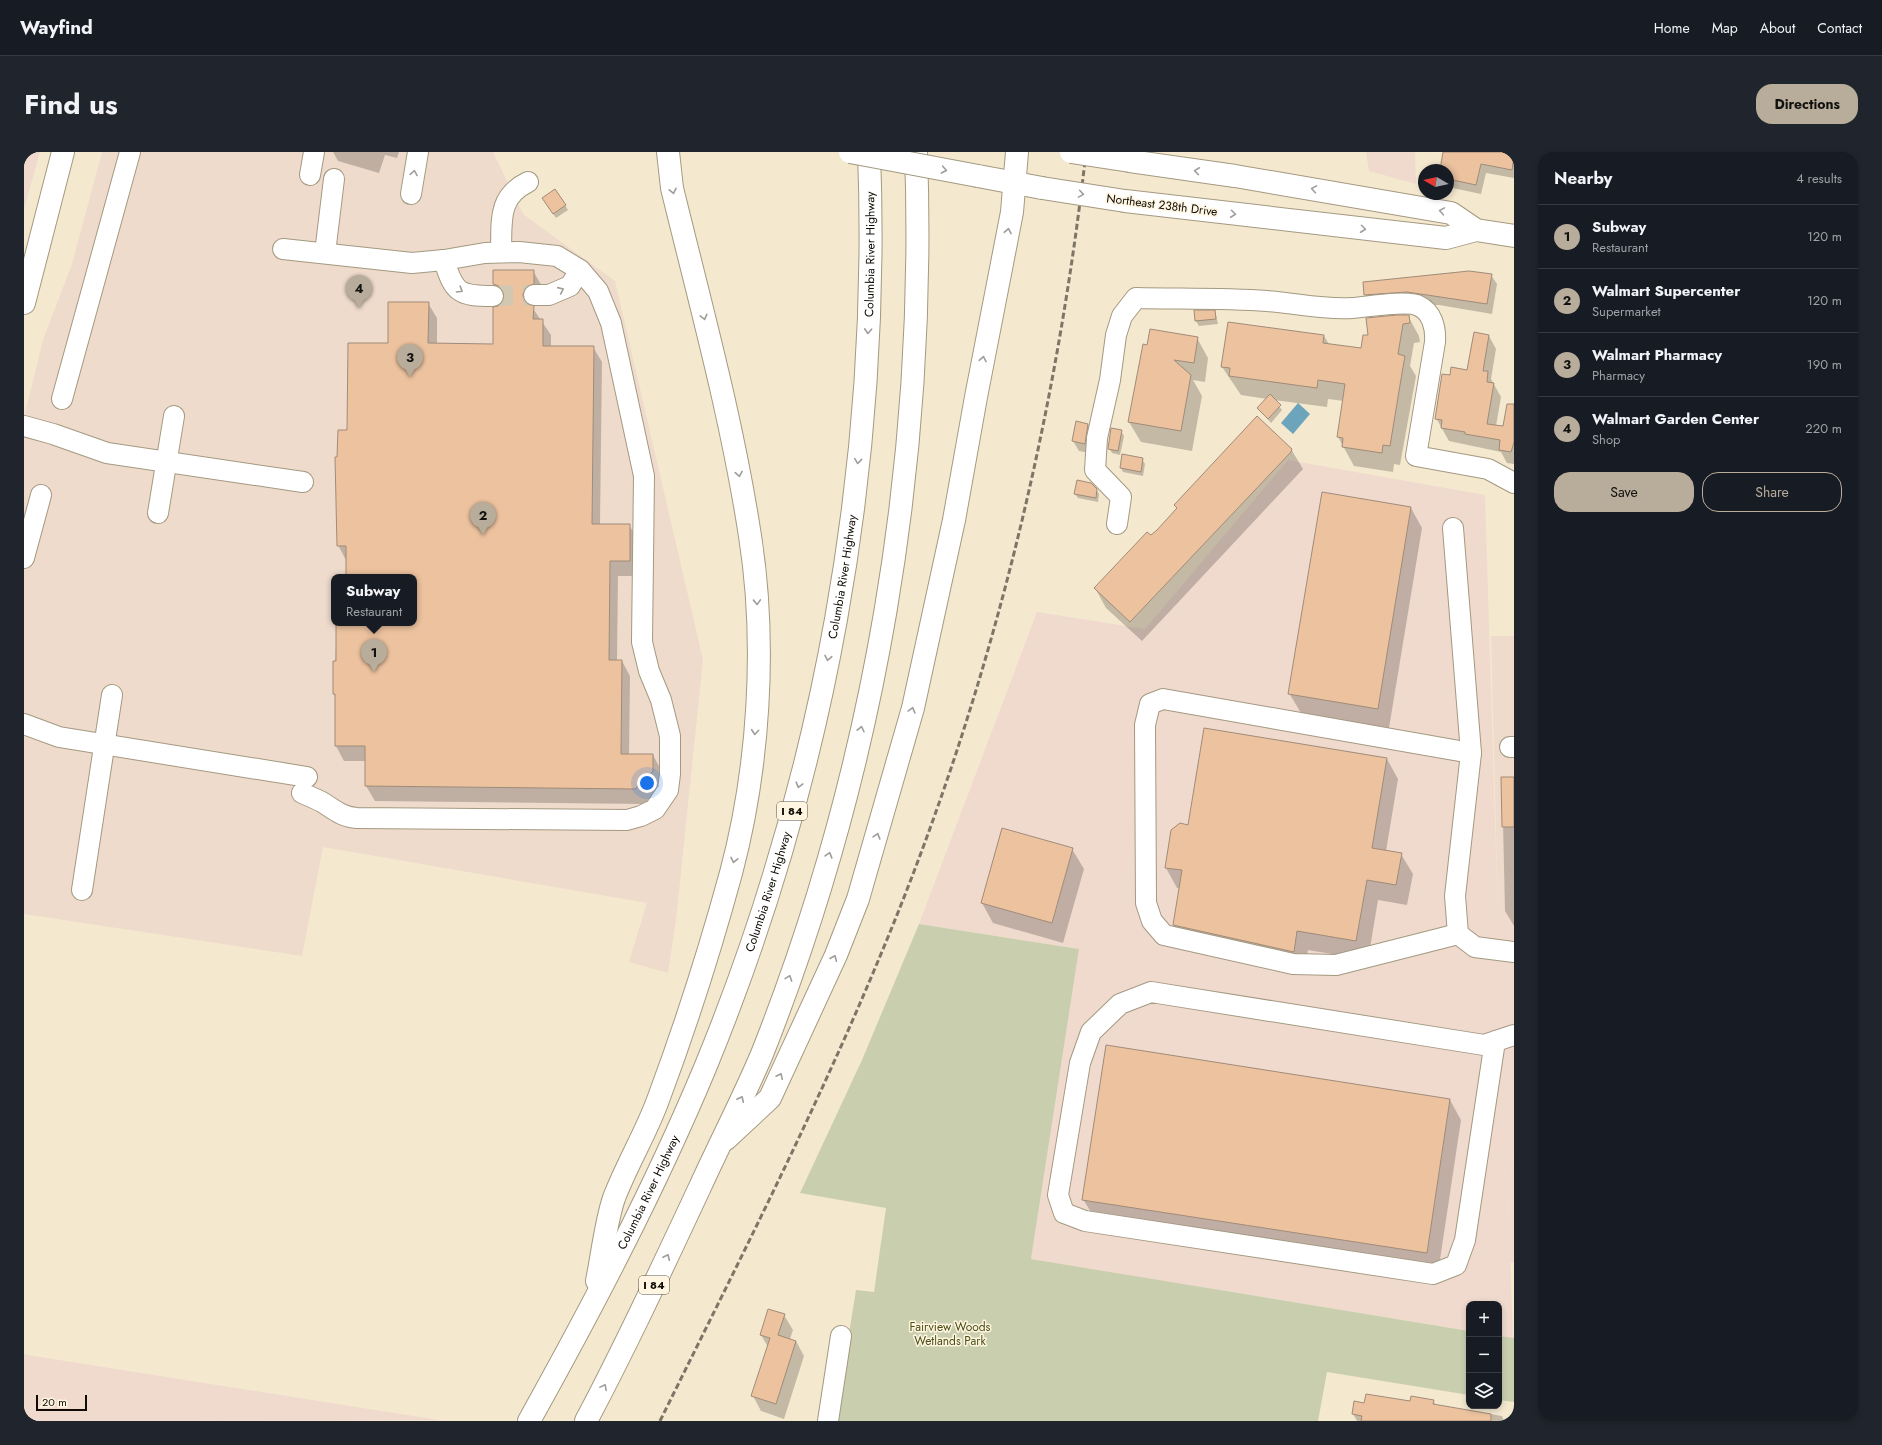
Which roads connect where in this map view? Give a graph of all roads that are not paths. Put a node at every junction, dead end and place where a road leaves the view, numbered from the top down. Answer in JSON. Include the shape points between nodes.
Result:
{"nodes":[{"id":1,"x":63,"y":152,"type":"edge"},
{"id":2,"x":130,"y":152,"type":"edge"},
{"id":3,"x":314,"y":152,"type":"edge"},
{"id":4,"x":418,"y":152,"type":"edge"},
{"id":5,"x":668,"y":152,"type":"edge"},
{"id":6,"x":850,"y":152,"type":"edge"},
{"id":7,"x":869,"y":152,"type":"edge"},
{"id":8,"x":916,"y":152,"type":"edge"},
{"id":9,"x":1017,"y":152,"type":"edge"},
{"id":10,"x":1071,"y":152,"type":"edge"},
{"id":11,"x":310,"y":174,"type":"dead end"},
{"id":12,"x":334,"y":179,"type":"dead end"},
{"id":13,"x":528,"y":182,"type":"dead end"},
{"id":14,"x":1015,"y":183,"type":"junction"},
{"id":15,"x":411,"y":194,"type":"dead end"},
{"id":16,"x":1476,"y":230,"type":"junction"},
{"id":17,"x":1514,"y":236,"type":"edge"},
{"id":18,"x":283,"y":249,"type":"dead end"},
{"id":19,"x":501,"y":252,"type":"junction"},
{"id":20,"x":325,"y":253,"type":"junction"},
{"id":21,"x":444,"y":260,"type":"junction"},
{"id":22,"x":580,"y":270,"type":"junction"},
{"id":23,"x":534,"y":295,"type":"tunnel mouth"},
{"id":24,"x":493,"y":296,"type":"tunnel mouth"},
{"id":25,"x":24,"y":303,"type":"edge"},
{"id":26,"x":62,"y":399,"type":"dead end"},
{"id":27,"x":174,"y":416,"type":"dead end"},
{"id":28,"x":24,"y":426,"type":"edge"},
{"id":29,"x":167,"y":463,"type":"junction"},
{"id":30,"x":303,"y":482,"type":"dead end"},
{"id":31,"x":1514,"y":483,"type":"edge"},
{"id":32,"x":41,"y":495,"type":"dead end"},
{"id":33,"x":158,"y":513,"type":"dead end"},
{"id":34,"x":1117,"y":524,"type":"dead end"},
{"id":35,"x":1454,"y":528,"type":"dead end"},
{"id":36,"x":24,"y":558,"type":"edge"},
{"id":37,"x":112,"y":695,"type":"dead end"},
{"id":38,"x":24,"y":724,"type":"edge"},
{"id":39,"x":104,"y":745,"type":"junction"},
{"id":40,"x":1471,"y":753,"type":"junction"},
{"id":41,"x":82,"y":890,"type":"dead end"},
{"id":42,"x":1458,"y":934,"type":"junction"},
{"id":43,"x":1514,"y":952,"type":"edge"},
{"id":44,"x":1514,"y":1035,"type":"edge"},
{"id":45,"x":1495,"y":1041,"type":"junction"},
{"id":46,"x":718,"y":1147,"type":"junction"},
{"id":47,"x":591,"y":1308,"type":"junction"},
{"id":48,"x":841,"y":1336,"type":"dead end"},
{"id":49,"x":529,"y":1421,"type":"edge"},
{"id":50,"x":586,"y":1421,"type":"edge"},
{"id":51,"x":828,"y":1421,"type":"edge"}],
"edges":[{"from":1,"to":25,"type":"main road"},
{"from":2,"to":26,"type":"street"},
{"from":3,"to":11,"type":"street"},
{"from":15,"to":4,"type":"street","one_way":true},
{"from":5,"to":47,"type":"main road","one_way":true,"via":[[672,188],[732,435],[751,537],[756,590],[757,710],[746,804],[732,870],[677,1050],[652,1116],[613,1200]]},
{"from":6,"to":14,"type":"main road","name":"Northeast 238th Drive","one_way":true,"bridge":true},
{"from":7,"to":47,"type":"main road","name":"Columbia River Highway","number":"I 84","one_way":true,"via":[[869,318],[861,436],[846,560],[835,625],[804,768],[766,901],[718,1035],[628,1236]]},
{"from":46,"to":8,"type":"main road","number":"I 84","one_way":true,"via":[[761,1055],[802,939],[848,788],[873,675],[894,560],[908,443],[917,280]]},
{"from":9,"to":14,"type":"main road"},
{"from":16,"to":10,"type":"main road","name":"Northeast 238th Drive","one_way":true,"bridge":true,"via":[[1451,213],[1235,176]]},
{"from":12,"to":20,"type":"street"},
{"from":13,"to":19,"type":"street","via":[[516,187],[507,199],[503,210]]},
{"from":14,"to":16,"type":"main road","name":"Northeast 238th Drive","one_way":true,"bridge":true,"via":[[1125,201],[1446,238]]},
{"from":46,"to":14,"type":"main road","one_way":true,"via":[[770,1098],[808,1018],[858,899],[913,708],[951,535],[1012,212]]},
{"from":16,"to":17,"type":"main road","name":"Northeast 238th Drive"},
{"from":18,"to":20,"type":"street"},
{"from":19,"to":21,"type":"street"},
{"from":19,"to":22,"type":"street","via":[[557,256]]},
{"from":20,"to":21,"type":"street","via":[[412,263]]},
{"from":21,"to":24,"type":"street","one_way":true,"via":[[454,286],[461,292],[474,296]]},
{"from":23,"to":22,"type":"street","one_way":true,"via":[[549,295],[570,286]]},
{"from":22,"to":39,"type":"street","via":[[598,291],[611,323],[644,476],[642,642],[670,736],[668,790],[655,809],[626,820],[357,818],[342,815],[322,802],[304,785]]},
{"from":27,"to":29,"type":"street"},
{"from":28,"to":29,"type":"street","via":[[107,453]]},
{"from":29,"to":30,"type":"street"},
{"from":29,"to":33,"type":"street"},
{"from":31,"to":34,"type":"street","via":[[1488,469],[1416,456],[1436,330],[1425,310],[1418,305],[1343,308],[1266,301],[1136,298],[1122,316],[1116,335],[1110,380],[1097,438],[1095,470],[1122,498]]},
{"from":32,"to":36,"type":"street"},
{"from":35,"to":40,"type":"street"},
{"from":37,"to":39,"type":"street"},
{"from":38,"to":39,"type":"street","via":[[59,737]]},
{"from":39,"to":41,"type":"street"},
{"from":40,"to":42,"type":"street","via":[[1455,896]]},
{"from":40,"to":42,"type":"street","via":[[1163,699],[1150,704],[1145,725],[1146,903],[1152,921],[1164,935],[1293,964],[1336,965]]},
{"from":42,"to":43,"type":"street","via":[[1475,947]]},
{"from":44,"to":45,"type":"street"},
{"from":45,"to":45,"type":"street","via":[[1484,1045],[1151,992],[1120,1004],[1091,1032],[1080,1062],[1058,1195],[1064,1213],[1085,1221],[1433,1274],[1456,1265],[1465,1240]]},
{"from":50,"to":46,"type":"main road","number":"I 84","one_way":true,"via":[[623,1352]]},
{"from":47,"to":49,"type":"main road","name":"Columbia River Highway","number":"I 84"},
{"from":48,"to":51,"type":"street"}]}
